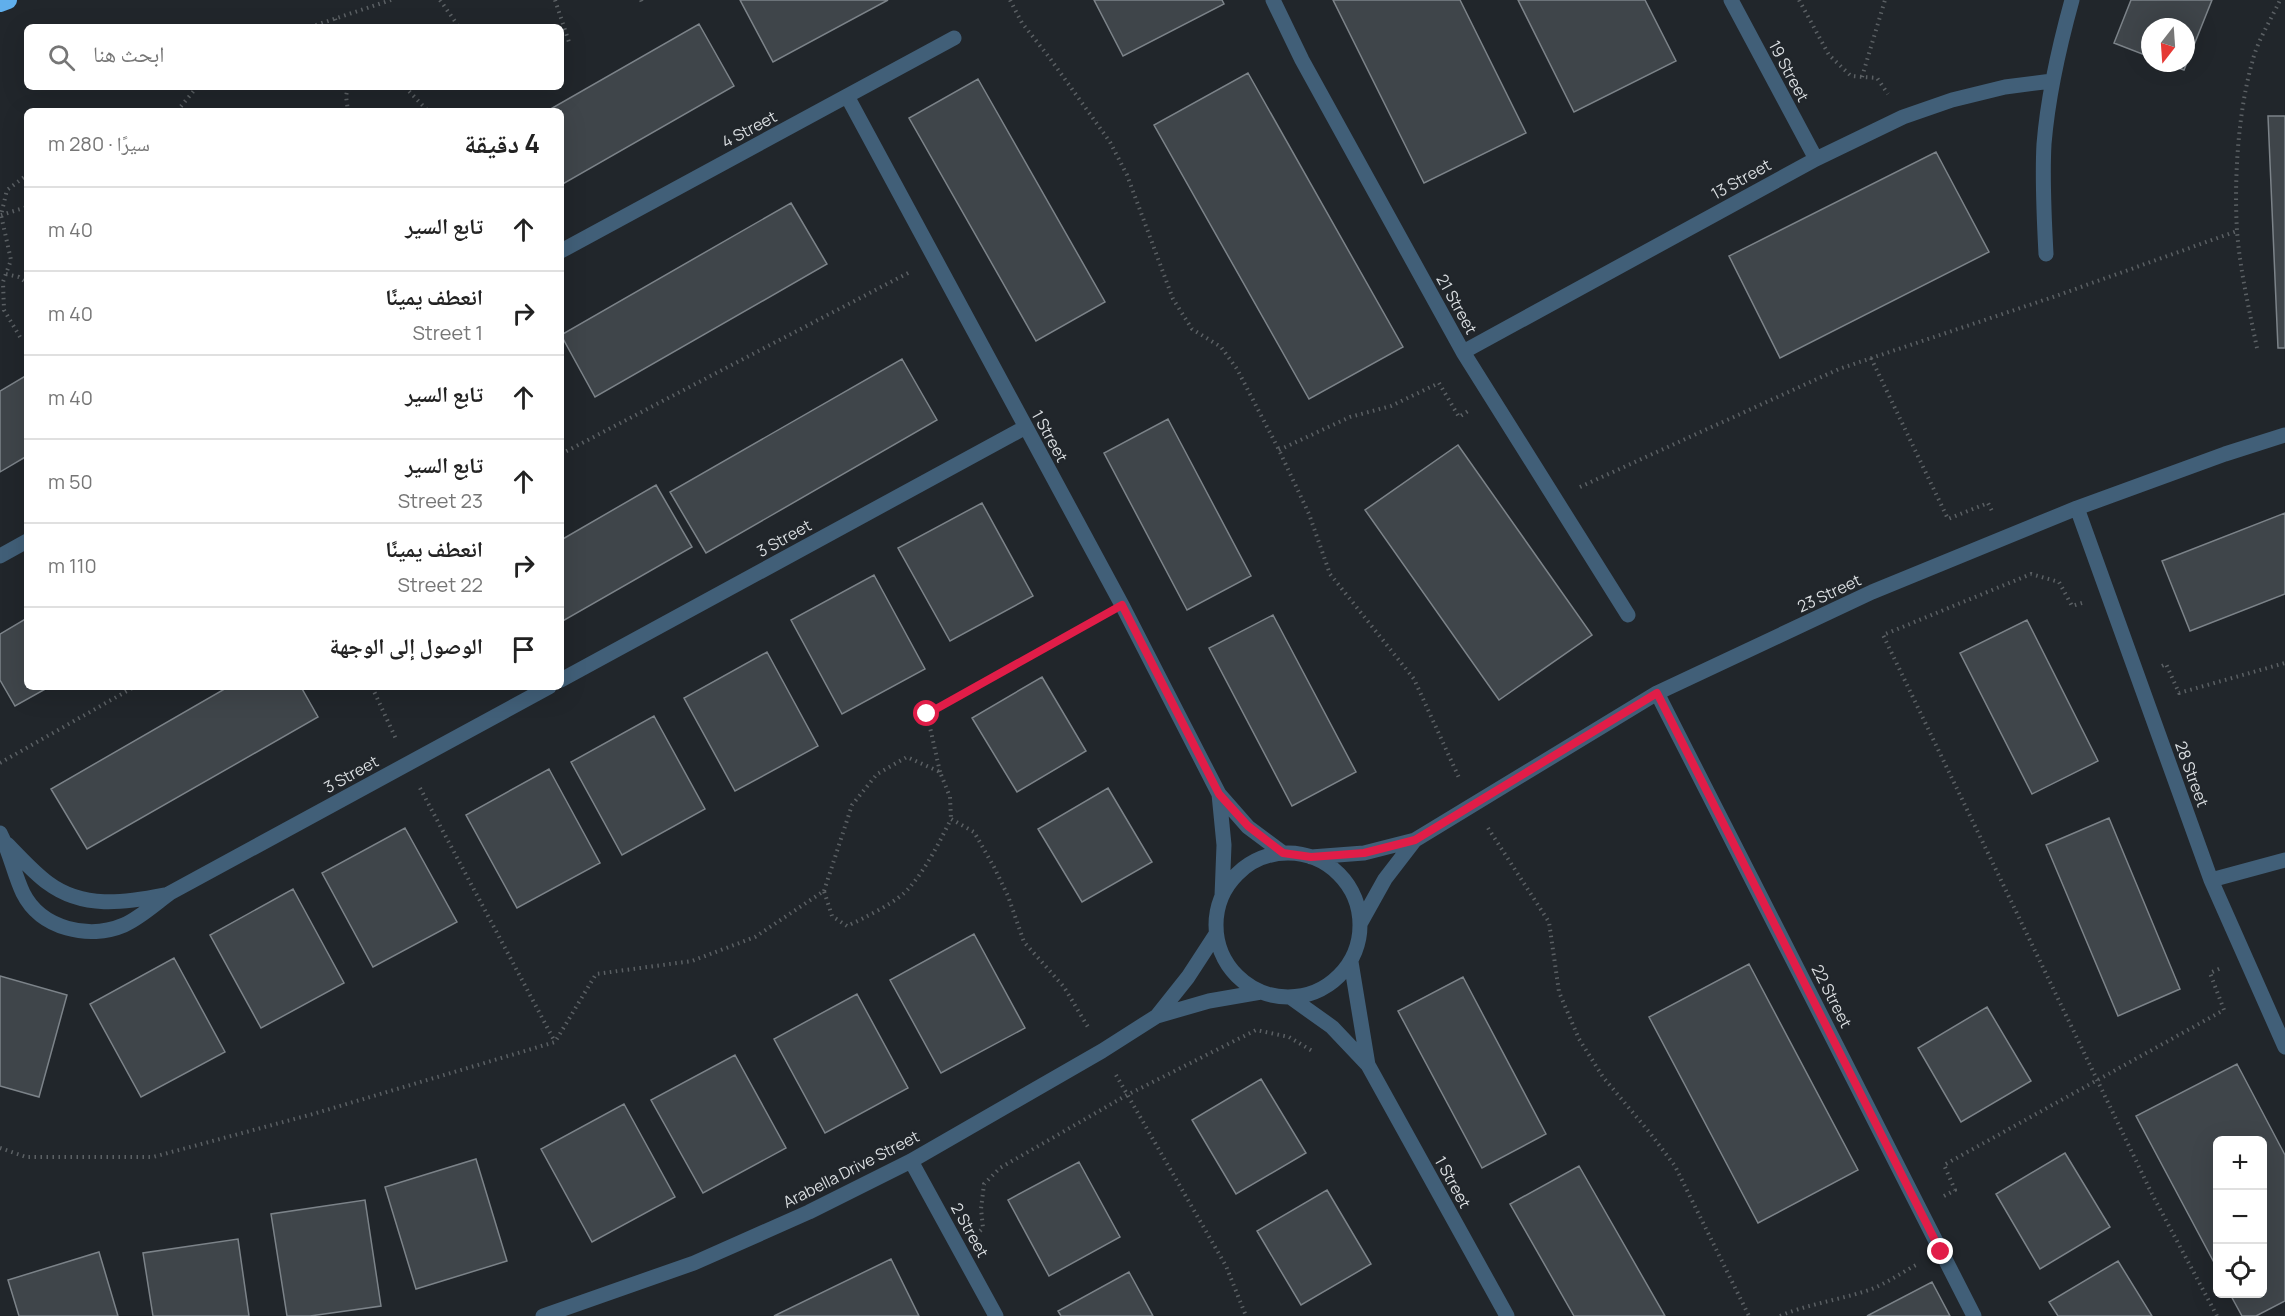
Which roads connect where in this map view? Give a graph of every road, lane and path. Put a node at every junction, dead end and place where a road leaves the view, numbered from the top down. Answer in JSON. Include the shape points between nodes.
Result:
{"nodes":[{"id":1,"x":8,"y":0,"type":"edge"},
{"id":2,"x":391,"y":0,"type":"edge"},
{"id":3,"x":440,"y":0,"type":"edge"},
{"id":4,"x":555,"y":0,"type":"edge"},
{"id":5,"x":1010,"y":0,"type":"edge"},
{"id":6,"x":1273,"y":0,"type":"edge"},
{"id":7,"x":1731,"y":0,"type":"edge"},
{"id":8,"x":1799,"y":0,"type":"edge"},
{"id":9,"x":1885,"y":0,"type":"edge"},
{"id":10,"x":2072,"y":0,"type":"edge"},
{"id":11,"x":2280,"y":0,"type":"edge"},
{"id":12,"x":0,"y":3,"type":"edge"},
{"id":13,"x":335,"y":19,"type":"junction"},
{"id":14,"x":319,"y":24,"type":"edge"},
{"id":15,"x":337,"y":24,"type":"edge"},
{"id":16,"x":457,"y":24,"type":"edge"},
{"id":17,"x":563,"y":24,"type":"edge"},
{"id":18,"x":564,"y":27,"type":"edge"},
{"id":19,"x":954,"y":38,"type":"dead end"},
{"id":20,"x":569,"y":42,"type":"dead end"},
{"id":21,"x":1862,"y":77,"type":"junction"},
{"id":22,"x":2052,"y":81,"type":"junction"},
{"id":23,"x":194,"y":90,"type":"edge"},
{"id":24,"x":347,"y":90,"type":"edge"},
{"id":25,"x":408,"y":90,"type":"edge"},
{"id":26,"x":847,"y":96,"type":"junction"},
{"id":27,"x":180,"y":108,"type":"edge"},
{"id":28,"x":348,"y":108,"type":"edge"},
{"id":29,"x":425,"y":108,"type":"edge"},
{"id":30,"x":1903,"y":117,"type":"junction"},
{"id":31,"x":1816,"y":159,"type":"junction"},
{"id":32,"x":24,"y":177,"type":"edge"},
{"id":33,"x":24,"y":208,"type":"edge"},
{"id":34,"x":0,"y":215,"type":"edge"},
{"id":35,"x":2237,"y":231,"type":"junction"},
{"id":36,"x":564,"y":249,"type":"edge"},
{"id":37,"x":2046,"y":254,"type":"dead end"},
{"id":38,"x":934,"y":259,"type":"junction"},
{"id":39,"x":6,"y":274,"type":"junction"},
{"id":40,"x":24,"y":281,"type":"edge"},
{"id":41,"x":20,"y":337,"type":"dead end"},
{"id":42,"x":2258,"y":348,"type":"dead end"},
{"id":43,"x":1463,"y":352,"type":"junction"},
{"id":44,"x":1871,"y":358,"type":"junction"},
{"id":45,"x":1491,"y":397,"type":"junction"},
{"id":46,"x":1024,"y":428,"type":"junction"},
{"id":47,"x":2285,"y":435,"type":"edge"},
{"id":48,"x":1280,"y":450,"type":"junction"},
{"id":49,"x":564,"y":452,"type":"edge"},
{"id":50,"x":1555,"y":498,"type":"junction"},
{"id":51,"x":2077,"y":508,"type":"junction"},
{"id":52,"x":2005,"y":538,"type":"junction"},
{"id":53,"x":24,"y":543,"type":"edge"},
{"id":54,"x":0,"y":556,"type":"edge"},
{"id":55,"x":2107,"y":592,"type":"junction"},
{"id":56,"x":1122,"y":605,"type":"junction"},
{"id":57,"x":1628,"y":615,"type":"dead end"},
{"id":58,"x":2285,"y":663,"type":"edge"},
{"id":59,"x":2136,"y":673,"type":"junction"},
{"id":60,"x":564,"y":678,"type":"edge"},
{"id":61,"x":129,"y":690,"type":"edge"},
{"id":62,"x":373,"y":690,"type":"edge"},
{"id":63,"x":543,"y":690,"type":"edge"},
{"id":64,"x":1657,"y":693,"type":"junction"},
{"id":65,"x":0,"y":763,"type":"edge"},
{"id":66,"x":407,"y":764,"type":"junction"},
{"id":67,"x":940,"y":772,"type":"junction"},
{"id":68,"x":1219,"y":794,"type":"junction"},
{"id":69,"x":1473,"y":804,"type":"junction"},
{"id":70,"x":951,"y":819,"type":"junction"},
{"id":71,"x":2,"y":838,"type":"edge"},
{"id":72,"x":1415,"y":840,"type":"junction"},
{"id":73,"x":1283,"y":853,"type":"junction"},
{"id":74,"x":1311,"y":857,"type":"junction"},
{"id":75,"x":2285,"y":860,"type":"edge"},
{"id":76,"x":2211,"y":880,"type":"junction"},
{"id":77,"x":824,"y":891,"type":"junction"},
{"id":78,"x":170,"y":893,"type":"junction"},
{"id":79,"x":1222,"y":897,"type":"junction"},
{"id":80,"x":1360,"y":922,"type":"junction"},
{"id":81,"x":1216,"y":934,"type":"junction"},
{"id":82,"x":2244,"y":955,"type":"junction"},
{"id":83,"x":1351,"y":962,"type":"junction"},
{"id":84,"x":1261,"y":992,"type":"junction"},
{"id":85,"x":1290,"y":997,"type":"junction"},
{"id":86,"x":1157,"y":1016,"type":"junction"},
{"id":87,"x":555,"y":1042,"type":"junction"},
{"id":88,"x":2285,"y":1047,"type":"edge"},
{"id":89,"x":1102,"y":1051,"type":"junction"},
{"id":90,"x":1319,"y":1054,"type":"dead end"},
{"id":91,"x":1368,"y":1065,"type":"junction"},
{"id":92,"x":2097,"y":1081,"type":"junction"},
{"id":93,"x":1127,"y":1095,"type":"junction"},
{"id":94,"x":0,"y":1148,"type":"edge"},
{"id":95,"x":911,"y":1161,"type":"junction"},
{"id":96,"x":1919,"y":1207,"type":"junction"},
{"id":97,"x":960,"y":1248,"type":"junction"},
{"id":98,"x":1941,"y":1252,"type":"junction"},
{"id":99,"x":543,"y":1316,"type":"edge"},
{"id":100,"x":996,"y":1316,"type":"edge"},
{"id":101,"x":1246,"y":1316,"type":"edge"},
{"id":102,"x":1507,"y":1316,"type":"edge"},
{"id":103,"x":1749,"y":1316,"type":"edge"},
{"id":104,"x":1780,"y":1316,"type":"edge"},
{"id":105,"x":1974,"y":1316,"type":"edge"},
{"id":106,"x":2217,"y":1316,"type":"edge"}],
"edges":[{"from":1,"to":12,"type":"highway"},
{"from":2,"to":13,"type":"path"},
{"from":3,"to":16,"type":"path"},
{"from":4,"to":17,"type":"path"},
{"from":5,"to":48,"type":"path","via":[[1022,23],[1110,142],[1127,175],[1173,299],[1192,328],[1221,347],[1237,369]]},
{"from":6,"to":43,"type":"street","name":"21 Street"},
{"from":7,"to":31,"type":"street","name":"19 Street"},
{"from":8,"to":21,"type":"path","via":[[1829,56],[1851,76]]},
{"from":9,"to":21,"type":"path"},
{"from":10,"to":22,"type":"street"},
{"from":11,"to":35,"type":"path","via":[[2252,62],[2241,120]]},
{"from":13,"to":14,"type":"path"},
{"from":13,"to":15,"type":"path"},
{"from":18,"to":20,"type":"path"},
{"from":19,"to":26,"type":"street","name":"4 Street"},
{"from":21,"to":30,"type":"path","via":[[1877,78]]},
{"from":22,"to":30,"type":"street","name":"13 Street","via":[[2005,87]]},
{"from":22,"to":37,"type":"street","via":[[2044,144]]},
{"from":23,"to":27,"type":"path"},
{"from":24,"to":28,"type":"path"},
{"from":25,"to":29,"type":"path"},
{"from":26,"to":36,"type":"street","name":"4 Street"},
{"from":26,"to":38,"type":"street","name":"1 Street"},
{"from":30,"to":31,"type":"street","name":"13 Street"},
{"from":31,"to":43,"type":"street","name":"13 Street"},
{"from":32,"to":34,"type":"path","via":[[7,190]]},
{"from":33,"to":34,"type":"path"},
{"from":34,"to":39,"type":"path","via":[[11,260]]},
{"from":35,"to":42,"type":"path"},
{"from":35,"to":44,"type":"path"},
{"from":38,"to":46,"type":"street","name":"1 Street"},
{"from":38,"to":49,"type":"path"},
{"from":39,"to":40,"type":"path"},
{"from":39,"to":41,"type":"path","via":[[4,310]]},
{"from":43,"to":45,"type":"street","name":"21 Street"},
{"from":44,"to":50,"type":"path"},
{"from":44,"to":52,"type":"path","via":[[1948,519],[1988,503]]},
{"from":45,"to":48,"type":"path","via":[[1459,417],[1439,383],[1391,406],[1350,417]]},
{"from":45,"to":50,"type":"street","name":"21 Street"},
{"from":46,"to":56,"type":"street","name":"1 Street"},
{"from":46,"to":60,"type":"street","name":"3 Street"},
{"from":47,"to":51,"type":"street","name":"23 Street"},
{"from":48,"to":69,"type":"path","via":[[1330,574],[1414,679]]},
{"from":50,"to":57,"type":"street","name":"21 Street"},
{"from":51,"to":52,"type":"street","name":"23 Street"},
{"from":51,"to":55,"type":"street","name":"28 Street"},
{"from":52,"to":64,"type":"street","name":"23 Street","via":[[1872,592]]},
{"from":53,"to":54,"type":"street"},
{"from":55,"to":59,"type":"street","name":"28 Street"},
{"from":55,"to":92,"type":"path","via":[[2072,606],[2059,582],[2031,574],[1883,635]]},
{"from":56,"to":67,"type":"path","via":[[927,714]]},
{"from":56,"to":68,"type":"street","name":"1 Street"},
{"from":58,"to":59,"type":"path","via":[[2179,693],[2166,664]]},
{"from":59,"to":76,"type":"street","name":"28 Street"},
{"from":61,"to":65,"type":"path"},
{"from":62,"to":66,"type":"path"},
{"from":63,"to":66,"type":"street","name":"3 Street"},
{"from":64,"to":69,"type":"street","name":"23 Street"},
{"from":64,"to":96,"type":"street","name":"22 Street"},
{"from":66,"to":78,"type":"street","name":"3 Street"},
{"from":66,"to":87,"type":"path"},
{"from":67,"to":70,"type":"path","via":[[950,797]]},
{"from":67,"to":77,"type":"path","via":[[907,757],[877,774],[852,805]]},
{"from":68,"to":73,"type":"street","via":[[1248,826]]},
{"from":68,"to":79,"type":"street","via":[[1224,845]]},
{"from":69,"to":72,"type":"street","name":"23 Street"},
{"from":69,"to":103,"type":"path","via":[[1549,922],[1559,992],[1579,1039],[1603,1077],[1675,1166]]},
{"from":70,"to":77,"type":"path","via":[[936,850],[909,889],[870,915],[847,926],[832,916]]},
{"from":70,"to":89,"type":"path","via":[[974,832],[1008,896],[1024,942],[1064,987]]},
{"from":71,"to":78,"type":"street","name":"3 Street","via":[[48,883],[69,895],[116,903]]},
{"from":71,"to":78,"type":"street","name":"3 Street","via":[[24,896],[39,913],[58,925],[80,932],[103,932],[125,925]]},
{"from":72,"to":74,"type":"street","via":[[1364,853]]},
{"from":72,"to":80,"type":"street","via":[[1385,879]]},
{"from":73,"to":74,"type":"street"},
{"from":73,"to":79,"type":"street","via":[[1257,860],[1236,875]]},
{"from":74,"to":80,"type":"street","via":[[1336,871],[1354,894]]},
{"from":75,"to":76,"type":"street"},
{"from":76,"to":82,"type":"street","name":"28 Street"},
{"from":77,"to":87,"type":"path","via":[[755,937],[692,961],[596,974]]},
{"from":79,"to":81,"type":"street","via":[[1216,915]]},
{"from":80,"to":83,"type":"street"},
{"from":81,"to":84,"type":"street","via":[[1231,969]]},
{"from":81,"to":86,"type":"street"},
{"from":82,"to":88,"type":"street","name":"28 Street"},
{"from":82,"to":92,"type":"path","via":[[2210,973],[2224,1010]]},
{"from":83,"to":85,"type":"street","via":[[1335,980],[1314,992]]},
{"from":83,"to":91,"type":"street"},
{"from":84,"to":85,"type":"street"},
{"from":84,"to":86,"type":"street"},
{"from":85,"to":91,"type":"street","via":[[1332,1027]]},
{"from":86,"to":89,"type":"street","name":"Arabella Drive Street"},
{"from":87,"to":94,"type":"path","via":[[153,1157],[26,1157]]},
{"from":89,"to":93,"type":"path"},
{"from":89,"to":95,"type":"street","name":"Arabella Drive Street"},
{"from":90,"to":93,"type":"path","via":[[1289,1037],[1256,1030]]},
{"from":91,"to":102,"type":"street","name":"1 Street"},
{"from":92,"to":96,"type":"path","via":[[1944,1165],[1955,1190]]},
{"from":92,"to":106,"type":"path"},
{"from":93,"to":97,"type":"path","via":[[1000,1168],[984,1184],[984,1228]]},
{"from":93,"to":101,"type":"path","via":[[1226,1266]]},
{"from":95,"to":97,"type":"street","name":"2 Street"},
{"from":95,"to":99,"type":"street","name":"Arabella Drive Street","via":[[694,1263]]},
{"from":96,"to":98,"type":"street","name":"22 Street"},
{"from":97,"to":100,"type":"street","name":"2 Street"},
{"from":98,"to":104,"type":"path","via":[[1872,1289]]},
{"from":98,"to":105,"type":"street","name":"22 Street"}]}
